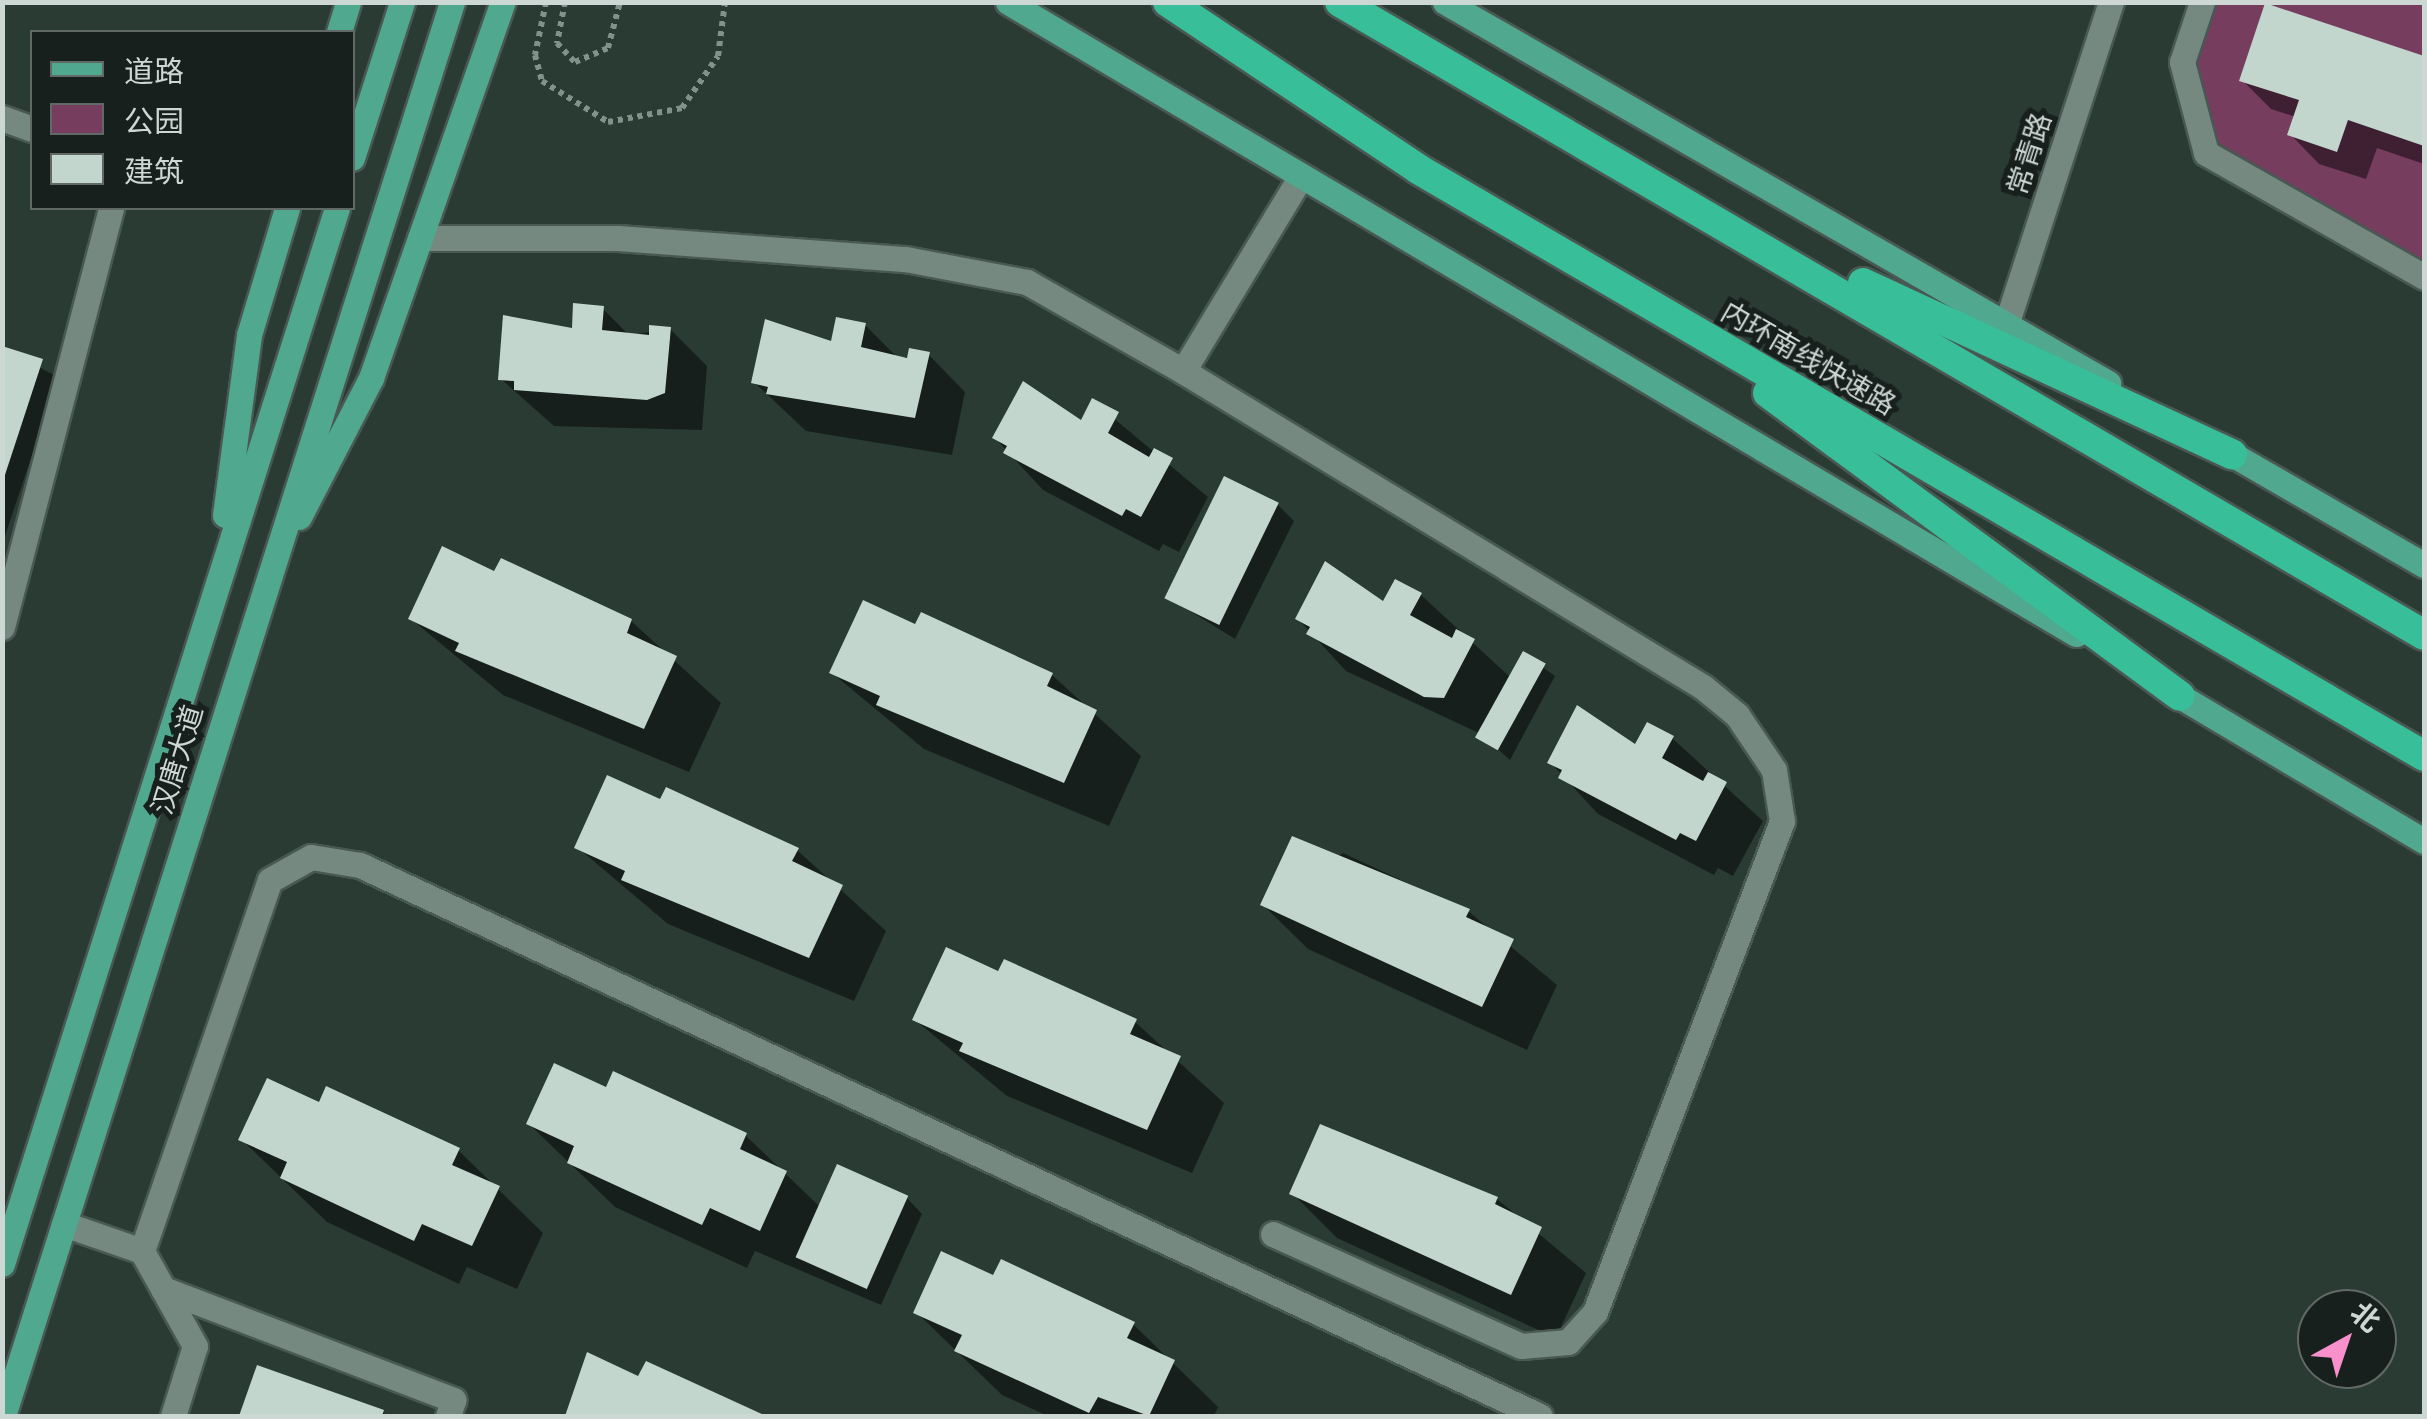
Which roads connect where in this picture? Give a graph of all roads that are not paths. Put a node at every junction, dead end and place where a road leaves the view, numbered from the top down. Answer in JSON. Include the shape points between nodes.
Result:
{"nodes":[{"id":1,"x":348,"y":2,"type":"edge"},
{"id":2,"x":402,"y":2,"type":"edge"},
{"id":3,"x":452,"y":2,"type":"edge"},
{"id":4,"x":503,"y":2,"type":"edge"},
{"id":5,"x":1008,"y":2,"type":"edge"},
{"id":6,"x":1168,"y":2,"type":"edge"},
{"id":7,"x":1340,"y":2,"type":"edge"},
{"id":8,"x":1444,"y":2,"type":"edge"},
{"id":9,"x":2111,"y":2,"type":"edge"},
{"id":10,"x":2202,"y":2,"type":"edge"},
{"id":11,"x":340,"y":30,"type":"edge"},
{"id":12,"x":2,"y":118,"type":"edge"},
{"id":13,"x":30,"y":128,"type":"edge"},
{"id":14,"x":355,"y":149,"type":"edge"},
{"id":15,"x":1301,"y":176,"type":"junction"},
{"id":16,"x":1698,"y":206,"type":"junction"},
{"id":17,"x":110,"y":210,"type":"edge"},
{"id":18,"x":286,"y":210,"type":"edge"},
{"id":19,"x":336,"y":210,"type":"edge"},
{"id":20,"x":420,"y":238,"type":"junction"},
{"id":21,"x":2424,"y":277,"type":"edge"},
{"id":22,"x":1641,"y":299,"type":"junction"},
{"id":23,"x":2006,"y":325,"type":"junction"},
{"id":24,"x":1183,"y":371,"type":"junction"},
{"id":25,"x":2232,"y":454,"type":"junction"},
{"id":26,"x":2424,"y":565,"type":"edge"},
{"id":27,"x":216,"y":578,"type":"junction"},
{"id":28,"x":264,"y":584,"type":"junction"},
{"id":29,"x":2,"y":628,"type":"edge"},
{"id":30,"x":2424,"y":635,"type":"edge"},
{"id":31,"x":2180,"y":696,"type":"junction"},
{"id":32,"x":2424,"y":756,"type":"edge"},
{"id":33,"x":2424,"y":841,"type":"edge"},
{"id":34,"x":64,"y":1224,"type":"junction"},
{"id":35,"x":1273,"y":1234,"type":"dead end"},
{"id":36,"x":142,"y":1252,"type":"junction"},
{"id":37,"x":2,"y":1264,"type":"edge"},
{"id":38,"x":163,"y":1289,"type":"junction"},
{"id":39,"x":3,"y":1416,"type":"edge"},
{"id":40,"x":173,"y":1416,"type":"edge"},
{"id":41,"x":448,"y":1416,"type":"edge"},
{"id":42,"x":1540,"y":1416,"type":"edge"}],
"edges":[{"from":1,"to":11,"type":"main road"},
{"from":2,"to":14,"type":"main road"},
{"from":3,"to":28,"type":"main road","name":"汉唐大道"},
{"from":4,"to":20,"type":"main road"},
{"from":5,"to":15,"type":"main road"},
{"from":6,"to":22,"type":"highway","name":"内环南线快速路","via":[[1418,169]]},
{"from":7,"to":16,"type":"highway"},
{"from":8,"to":23,"type":"main road"},
{"from":9,"to":23,"type":"street","name":"常青路"},
{"from":10,"to":21,"type":"street","via":[[2182,62],[2206,153]]},
{"from":12,"to":13,"type":"street"},
{"from":15,"to":24,"type":"street"},
{"from":15,"to":31,"type":"main road"},
{"from":16,"to":25,"type":"highway"},
{"from":16,"to":30,"type":"highway"},
{"from":17,"to":29,"type":"street"},
{"from":18,"to":27,"type":"main road","via":[[248,335]]},
{"from":19,"to":27,"type":"main road","name":"汉唐大道"},
{"from":20,"to":24,"type":"street","via":[[618,238],[906,259],[1027,282]]},
{"from":20,"to":28,"type":"main road","via":[[371,378]]},
{"from":22,"to":31,"type":"highway"},
{"from":22,"to":32,"type":"highway","name":"内环南线快速路"},
{"from":23,"to":25,"type":"main road"},
{"from":24,"to":35,"type":"street","via":[[1703,687],[1737,715],[1774,770],[1782,820],[1595,1312],[1568,1342],[1521,1346]]},
{"from":25,"to":26,"type":"main road"},
{"from":27,"to":37,"type":"main road","name":"汉唐大道"},
{"from":28,"to":34,"type":"main road","name":"汉唐大道"},
{"from":31,"to":33,"type":"main road"},
{"from":34,"to":36,"type":"street"},
{"from":34,"to":39,"type":"main road","name":"汉唐大道"},
{"from":36,"to":38,"type":"street"},
{"from":36,"to":42,"type":"street","via":[[270,880],[311,858],[360,865]]},
{"from":38,"to":40,"type":"street","via":[[195,1346]]},
{"from":38,"to":41,"type":"street","via":[[453,1400]]}]}
